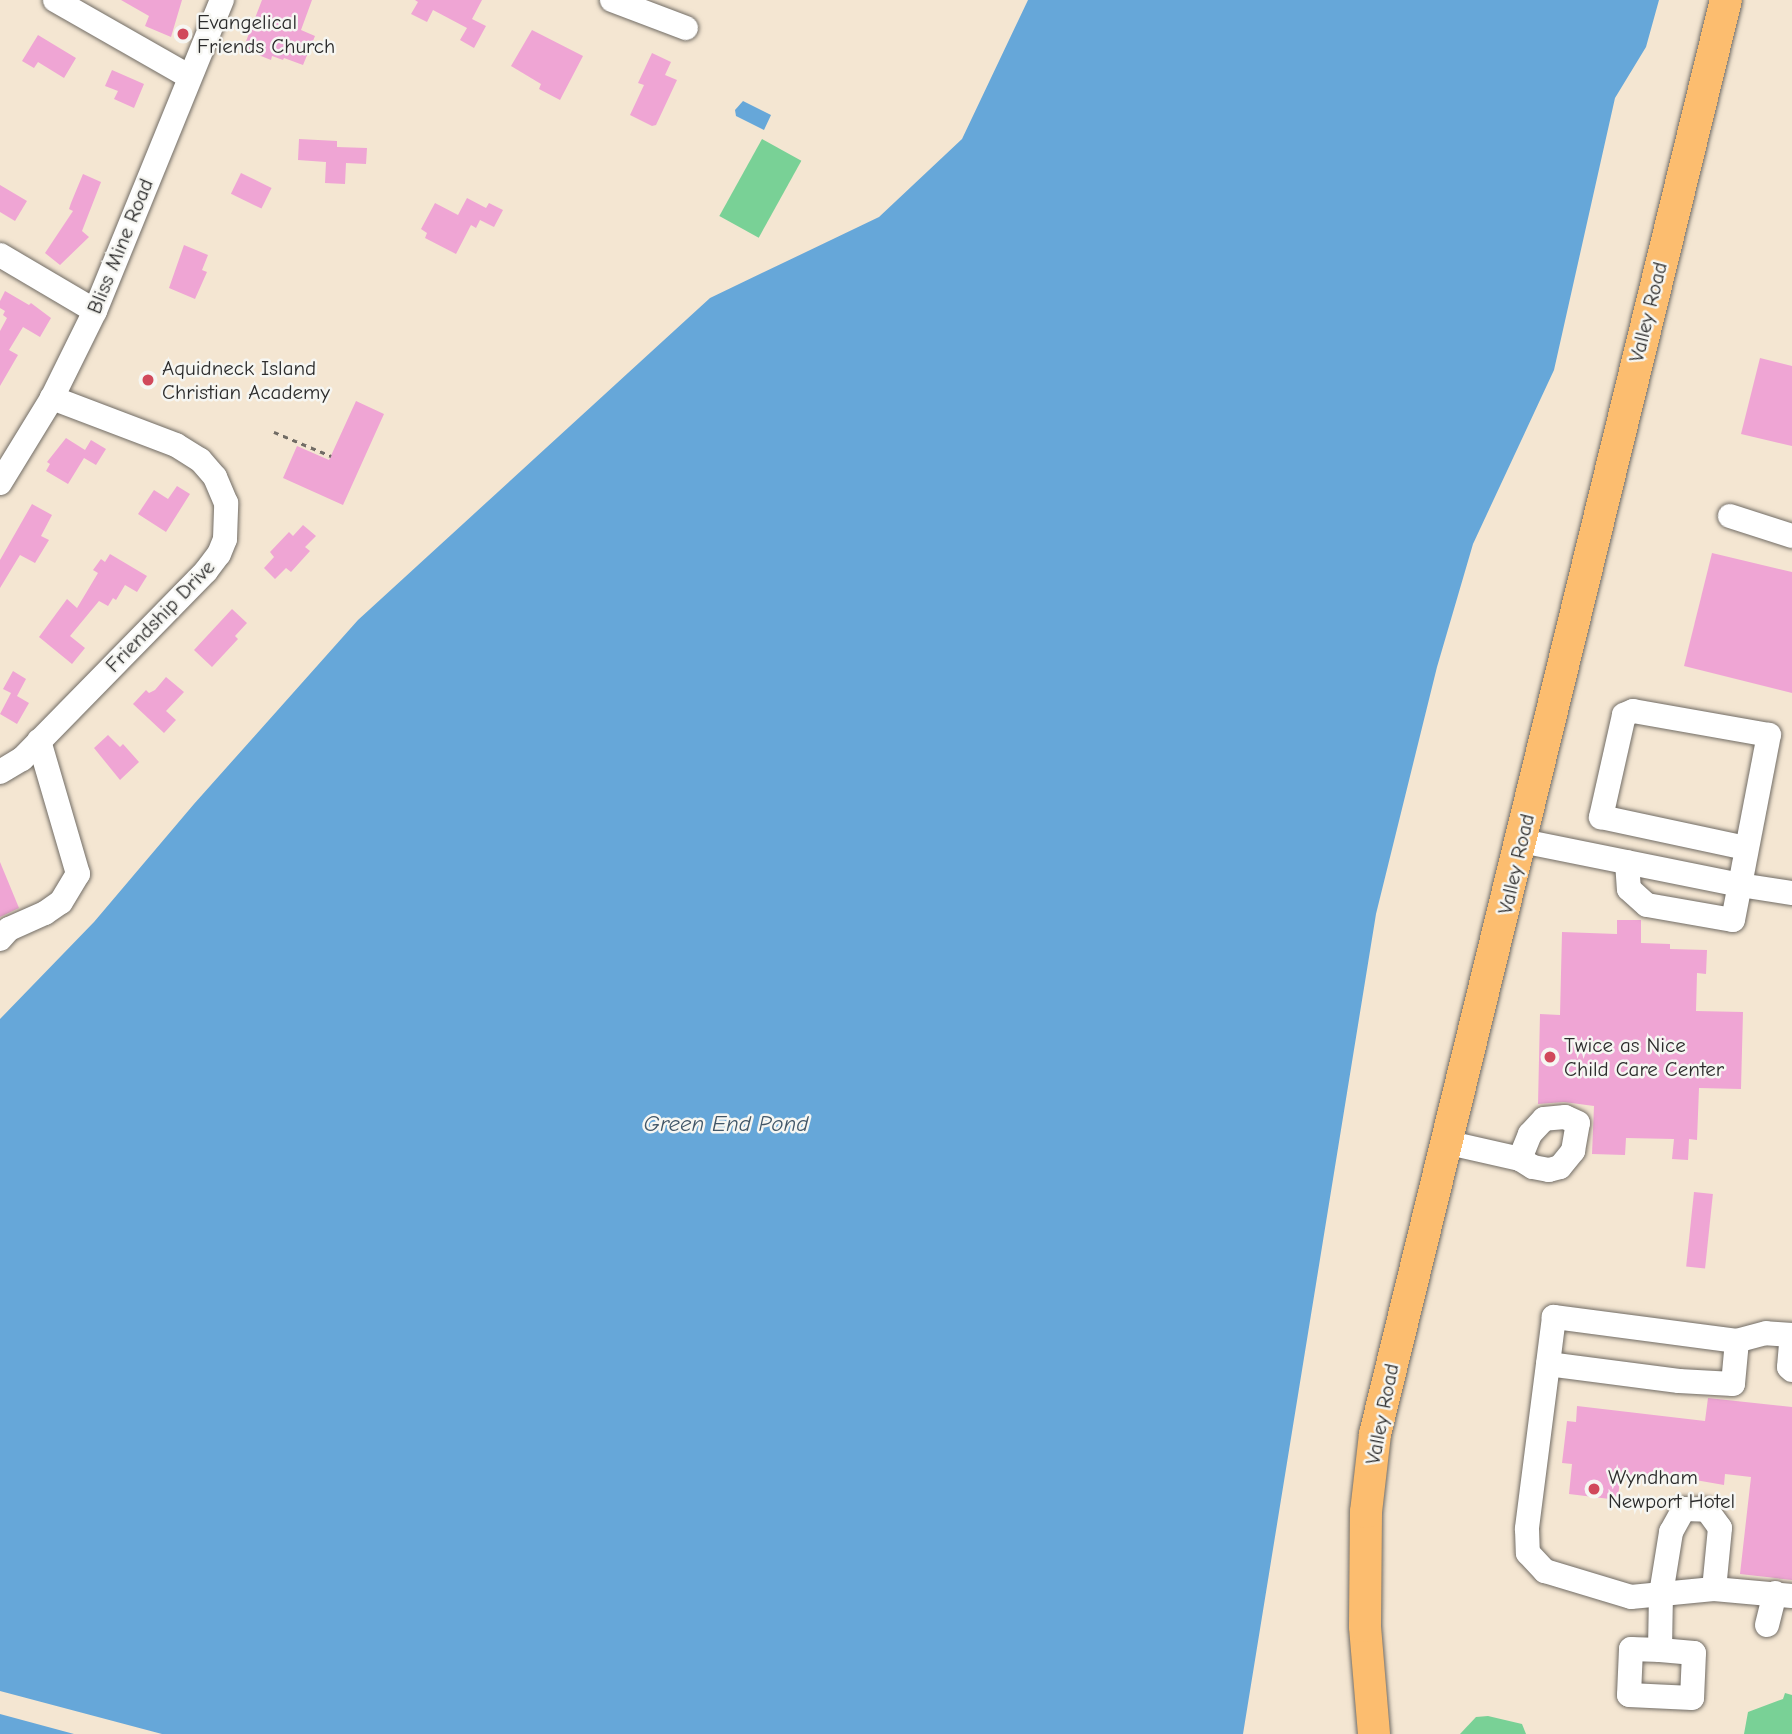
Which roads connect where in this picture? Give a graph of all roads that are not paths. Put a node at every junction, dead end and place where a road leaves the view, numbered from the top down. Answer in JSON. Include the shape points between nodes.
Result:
{"nodes":[{"id":1,"x":55,"y":0,"type":"edge"},
{"id":2,"x":222,"y":0,"type":"edge"},
{"id":3,"x":612,"y":0,"type":"edge"},
{"id":4,"x":1726,"y":0,"type":"edge"},
{"id":5,"x":686,"y":28,"type":"dead end"},
{"id":6,"x":188,"y":76,"type":"junction"},
{"id":7,"x":0,"y":256,"type":"edge"},
{"id":8,"x":95,"y":311,"type":"junction"},
{"id":9,"x":52,"y":398,"type":"junction"},
{"id":10,"x":0,"y":483,"type":"edge"},
{"id":11,"x":1730,"y":516,"type":"dead end"},
{"id":12,"x":1792,"y":536,"type":"edge"},
{"id":13,"x":39,"y":741,"type":"junction"},
{"id":14,"x":0,"y":772,"type":"edge"},
{"id":15,"x":1650,"y":828,"type":"junction"},
{"id":16,"x":1521,"y":841,"type":"junction"},
{"id":17,"x":1746,"y":848,"type":"junction"},
{"id":18,"x":1635,"y":864,"type":"junction"},
{"id":19,"x":1740,"y":885,"type":"junction"},
{"id":20,"x":1792,"y":893,"type":"edge"},
{"id":21,"x":0,"y":939,"type":"edge"},
{"id":22,"x":1445,"y":1142,"type":"junction"},
{"id":23,"x":1520,"y":1158,"type":"dead end"},
{"id":24,"x":1737,"y":1341,"type":"junction"},
{"id":25,"x":1548,"y":1364,"type":"junction"},
{"id":26,"x":1792,"y":1370,"type":"edge"},
{"id":27,"x":1714,"y":1589,"type":"junction"},
{"id":28,"x":1661,"y":1594,"type":"junction"},
{"id":29,"x":1784,"y":1594,"type":"edge"},
{"id":30,"x":1767,"y":1625,"type":"dead end"},
{"id":31,"x":1660,"y":1650,"type":"dead end"},
{"id":32,"x":1374,"y":1734,"type":"edge"}],
"edges":[{"from":1,"to":6,"type":"street"},
{"from":2,"to":6,"type":"street","name":"Bliss Mine Road"},
{"from":3,"to":5,"type":"street"},
{"from":4,"to":16,"type":"main road","name":"Valley Road"},
{"from":6,"to":8,"type":"street","name":"Bliss Mine Road"},
{"from":7,"to":8,"type":"street"},
{"from":8,"to":9,"type":"street","name":"Bliss Mine Road"},
{"from":9,"to":10,"type":"street","name":"Bliss Mine Road"},
{"from":9,"to":13,"type":"street","name":"Friendship Drive","via":[[188,451],[215,477],[226,503],[227,520],[219,554],[206,571]]},
{"from":11,"to":12,"type":"street"},
{"from":13,"to":14,"type":"street","name":"Friendship Drive","via":[[22,759]]},
{"from":13,"to":21,"type":"street","via":[[78,874],[61,902],[9,929]]},
{"from":15,"to":17,"type":"street"},
{"from":15,"to":17,"type":"street","via":[[1601,817],[1624,715],[1633,710],[1769,735]]},
{"from":15,"to":18,"type":"street"},
{"from":16,"to":18,"type":"street"},
{"from":16,"to":22,"type":"main road","name":"Valley Road"},
{"from":17,"to":19,"type":"street"},
{"from":18,"to":19,"type":"street"},
{"from":18,"to":19,"type":"street","via":[[1629,889],[1647,905],[1733,920]]},
{"from":19,"to":20,"type":"street"},
{"from":22,"to":23,"type":"street"},
{"from":22,"to":32,"type":"main road","name":"Valley Road","via":[[1372,1460],[1364,1626]]},
{"from":24,"to":25,"type":"street","via":[[1732,1384]]},
{"from":24,"to":25,"type":"street","via":[[1554,1317]]},
{"from":24,"to":26,"type":"street","via":[[1766,1333],[1792,1335]]},
{"from":25,"to":28,"type":"street","via":[[1528,1553],[1545,1571],[1631,1597]]},
{"from":27,"to":28,"type":"street"},
{"from":27,"to":28,"type":"street","via":[[1720,1528],[1707,1510],[1684,1509],[1671,1532]]},
{"from":27,"to":29,"type":"street"},
{"from":28,"to":31,"type":"street"},
{"from":29,"to":30,"type":"street"}]}
